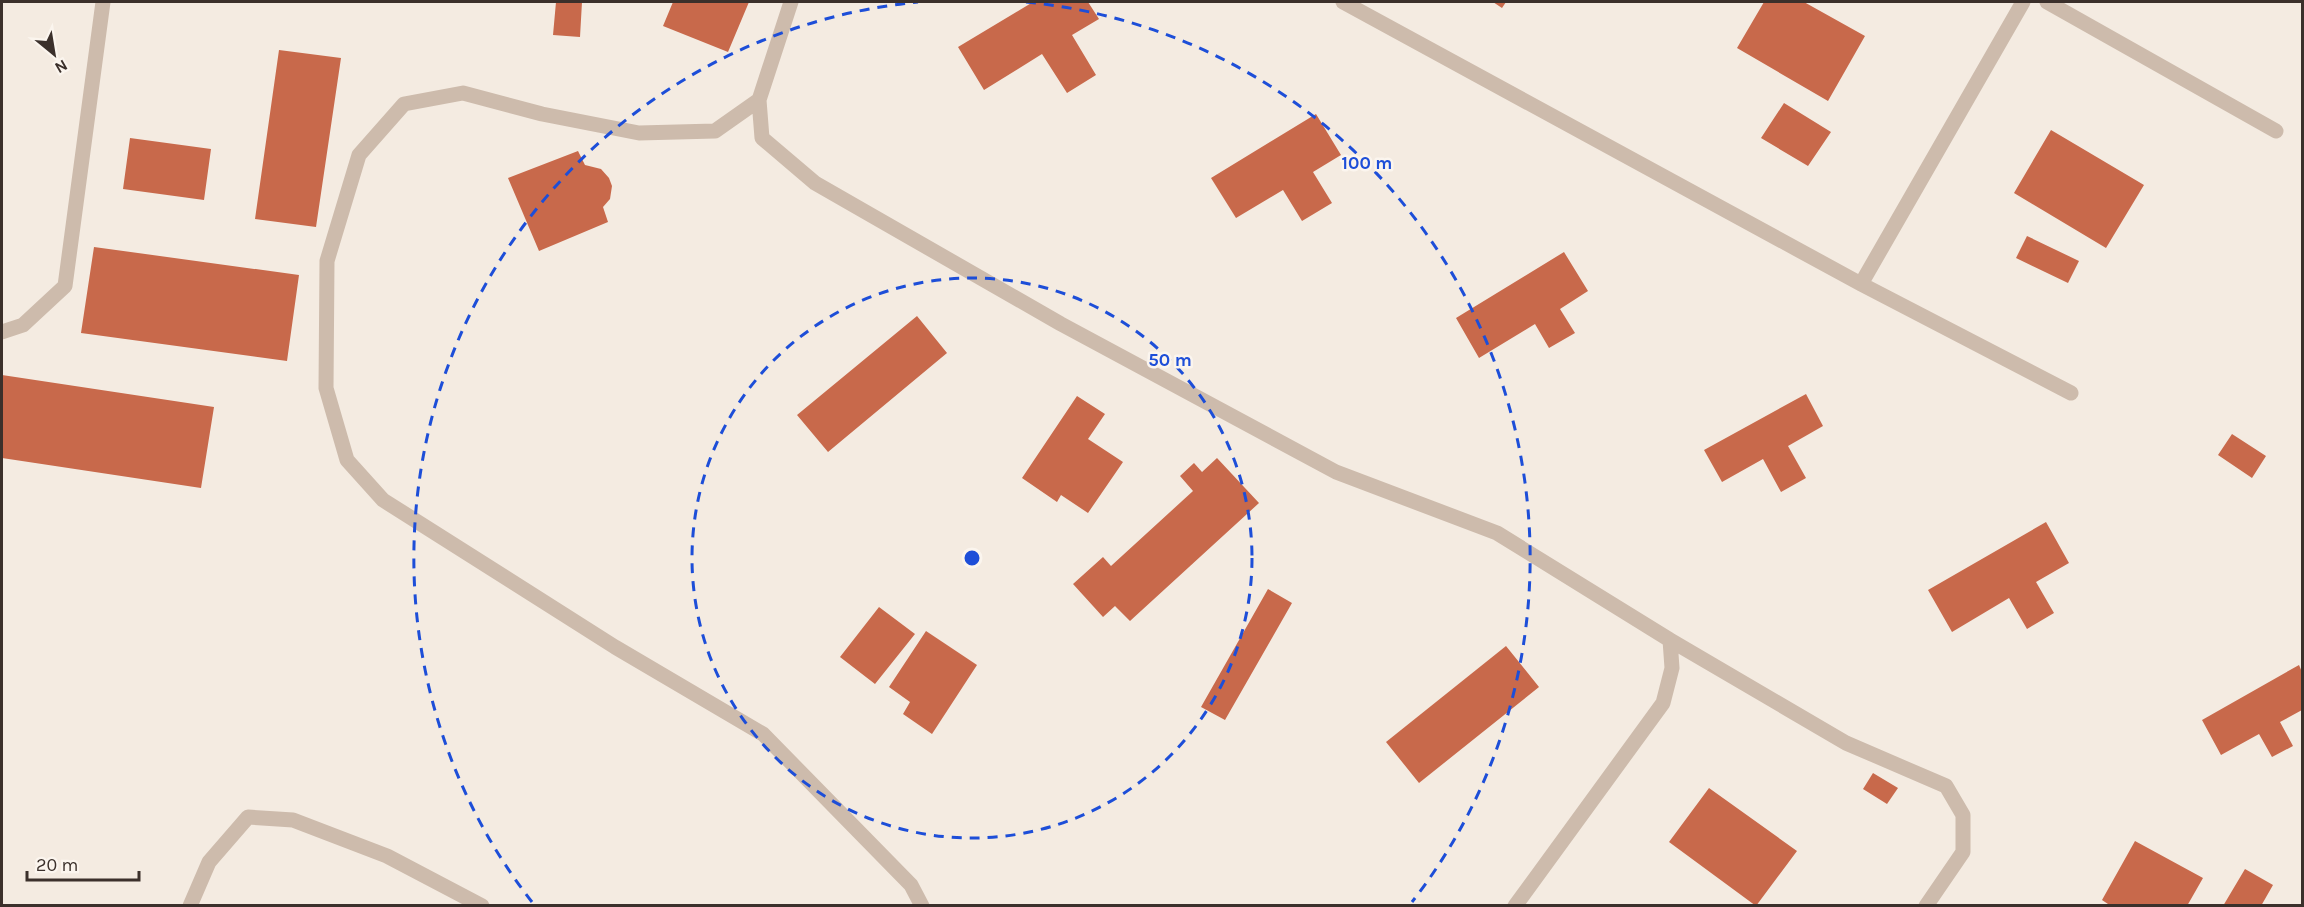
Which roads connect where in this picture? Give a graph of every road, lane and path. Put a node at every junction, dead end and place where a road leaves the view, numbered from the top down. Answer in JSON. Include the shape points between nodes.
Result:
{"nodes":[{"id":1,"x":103,"y":2,"type":"edge"},
{"id":2,"x":790,"y":2,"type":"edge"},
{"id":3,"x":1343,"y":2,"type":"edge"},
{"id":4,"x":2023,"y":2,"type":"edge"},
{"id":5,"x":2047,"y":2,"type":"edge"},
{"id":6,"x":759,"y":100,"type":"junction"},
{"id":7,"x":2276,"y":131,"type":"dead end"},
{"id":8,"x":1861,"y":284,"type":"junction"},
{"id":9,"x":2,"y":332,"type":"edge"},
{"id":10,"x":2071,"y":393,"type":"dead end"},
{"id":11,"x":1670,"y":640,"type":"junction"},
{"id":12,"x":190,"y":906,"type":"edge"},
{"id":13,"x":482,"y":906,"type":"edge"},
{"id":14,"x":922,"y":906,"type":"edge"},
{"id":15,"x":1515,"y":906,"type":"edge"},
{"id":16,"x":1926,"y":906,"type":"edge"}],
"edges":[{"from":1,"to":9,"type":"street","via":[[65,286],[23,325]]},
{"from":2,"to":6,"type":"street"},
{"from":3,"to":8,"type":"street"},
{"from":4,"to":8,"type":"street"},
{"from":5,"to":7,"type":"street"},
{"from":6,"to":11,"type":"street","via":[[762,138],[815,183],[1061,324],[1336,472],[1497,533]]},
{"from":6,"to":14,"type":"street","via":[[715,131],[639,133],[463,93],[404,104],[359,155],[327,261],[326,388],[347,459],[383,500],[615,647],[763,734],[912,885]]},
{"from":8,"to":10,"type":"street"},
{"from":11,"to":15,"type":"street","via":[[1672,668],[1663,703]]},
{"from":11,"to":16,"type":"street","via":[[1846,744],[1946,786],[1963,815],[1963,852]]},
{"from":12,"to":13,"type":"street","via":[[210,862],[248,818],[293,820],[387,856]]}]}
